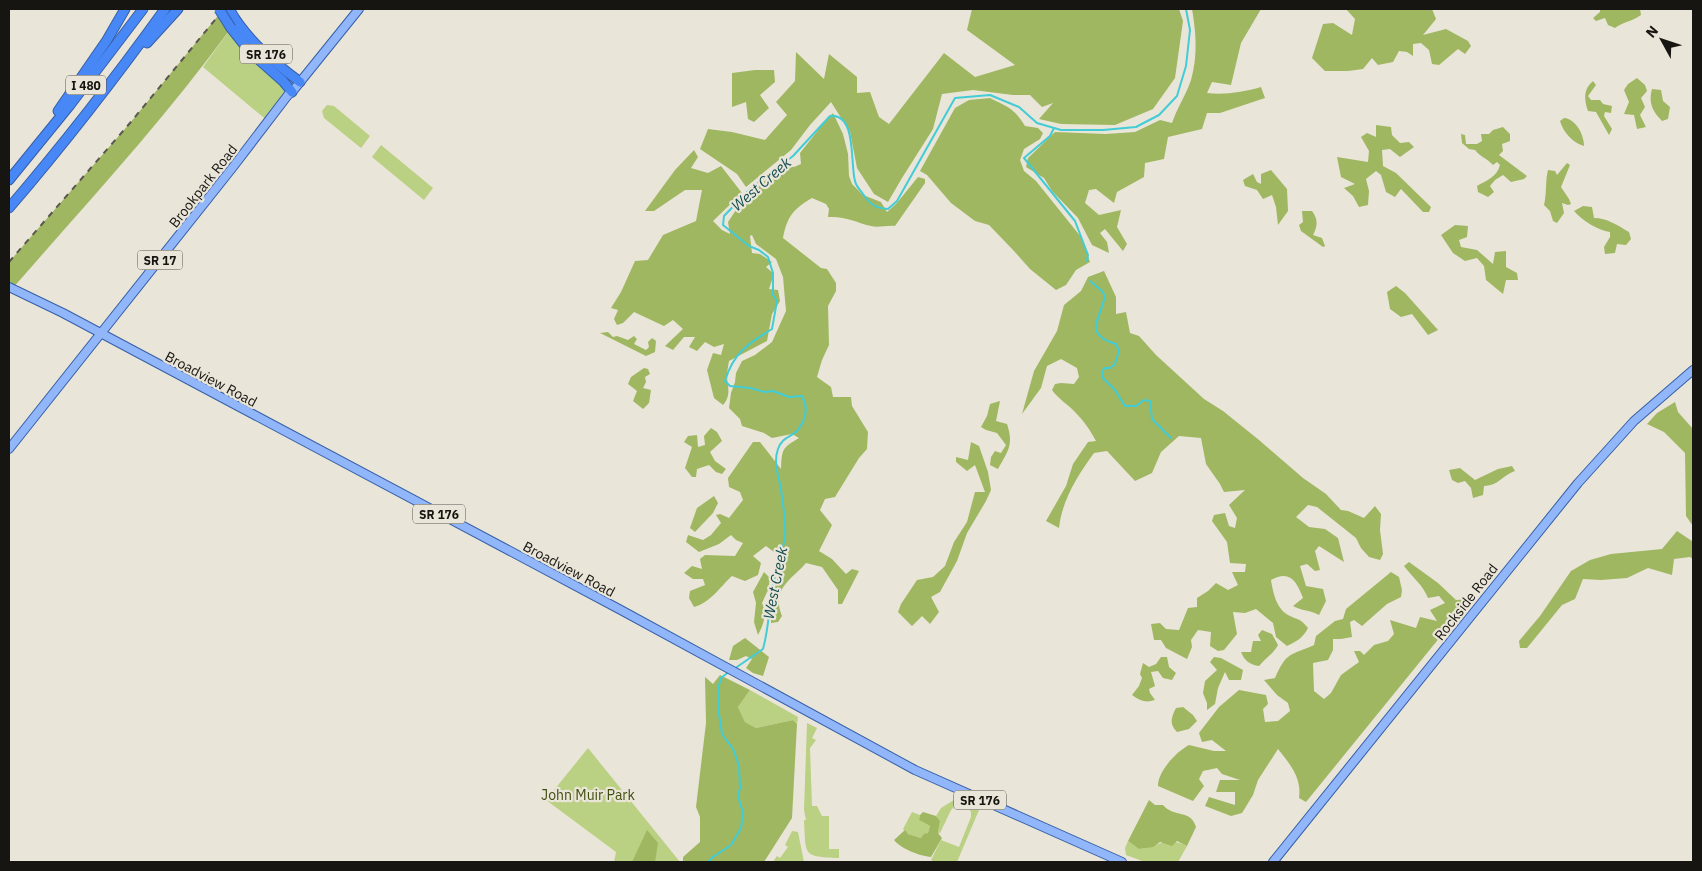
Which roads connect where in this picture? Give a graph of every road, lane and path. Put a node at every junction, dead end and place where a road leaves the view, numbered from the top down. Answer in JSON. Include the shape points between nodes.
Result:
{"nodes":[{"id":1,"x":125,"y":9,"type":"edge"},
{"id":2,"x":143,"y":9,"type":"edge"},
{"id":3,"x":165,"y":9,"type":"edge"},
{"id":4,"x":178,"y":9,"type":"edge"},
{"id":5,"x":219,"y":9,"type":"edge"},
{"id":6,"x":229,"y":9,"type":"edge"},
{"id":7,"x":359,"y":9,"type":"edge"},
{"id":8,"x":234,"y":25,"type":"junction"},
{"id":9,"x":118,"y":74,"type":"junction"},
{"id":10,"x":300,"y":82,"type":"junction"},
{"id":11,"x":292,"y":92,"type":"junction"},
{"id":12,"x":26,"y":159,"type":"junction"},
{"id":13,"x":9,"y":180,"type":"edge"},
{"id":14,"x":9,"y":208,"type":"edge"},
{"id":15,"x":9,"y":287,"type":"edge"},
{"id":16,"x":102,"y":334,"type":"junction"},
{"id":17,"x":1693,"y":370,"type":"edge"},
{"id":18,"x":9,"y":449,"type":"edge"},
{"id":19,"x":1122,"y":862,"type":"edge"},
{"id":20,"x":1273,"y":862,"type":"edge"}],
"edges":[{"from":1,"to":12,"type":"highway"},
{"from":2,"to":12,"type":"highway","number":"I 480"},
{"from":3,"to":9,"type":"highway","number":"I 480"},
{"from":4,"to":9,"type":"highway"},
{"from":5,"to":8,"type":"highway","number":"SR 176","bridge":true},
{"from":6,"to":8,"type":"highway","number":"SR 176"},
{"from":7,"to":10,"type":"main road","name":"Brookpark Road","number":"SR 17"},
{"from":8,"to":10,"type":"highway","number":"SR 176"},
{"from":8,"to":11,"type":"highway","number":"SR 176","via":[[250,52]]},
{"from":9,"to":14,"type":"highway","number":"I 480"},
{"from":10,"to":11,"type":"main road","name":"Brookpark Road","number":"SR 17"},
{"from":11,"to":16,"type":"main road","name":"Brookpark Road","number":"SR 17"},
{"from":12,"to":13,"type":"highway","number":"I 480"},
{"from":15,"to":16,"type":"main road","name":"Broadview Road"},
{"from":16,"to":18,"type":"main road","name":"Brookpark Road","number":"SR 17"},
{"from":16,"to":19,"type":"main road","name":"Broadview Road","number":"SR 176","via":[[925,776]]},
{"from":17,"to":20,"type":"main road","name":"Rockside Road","via":[[1634,421],[1578,483]]}]}
